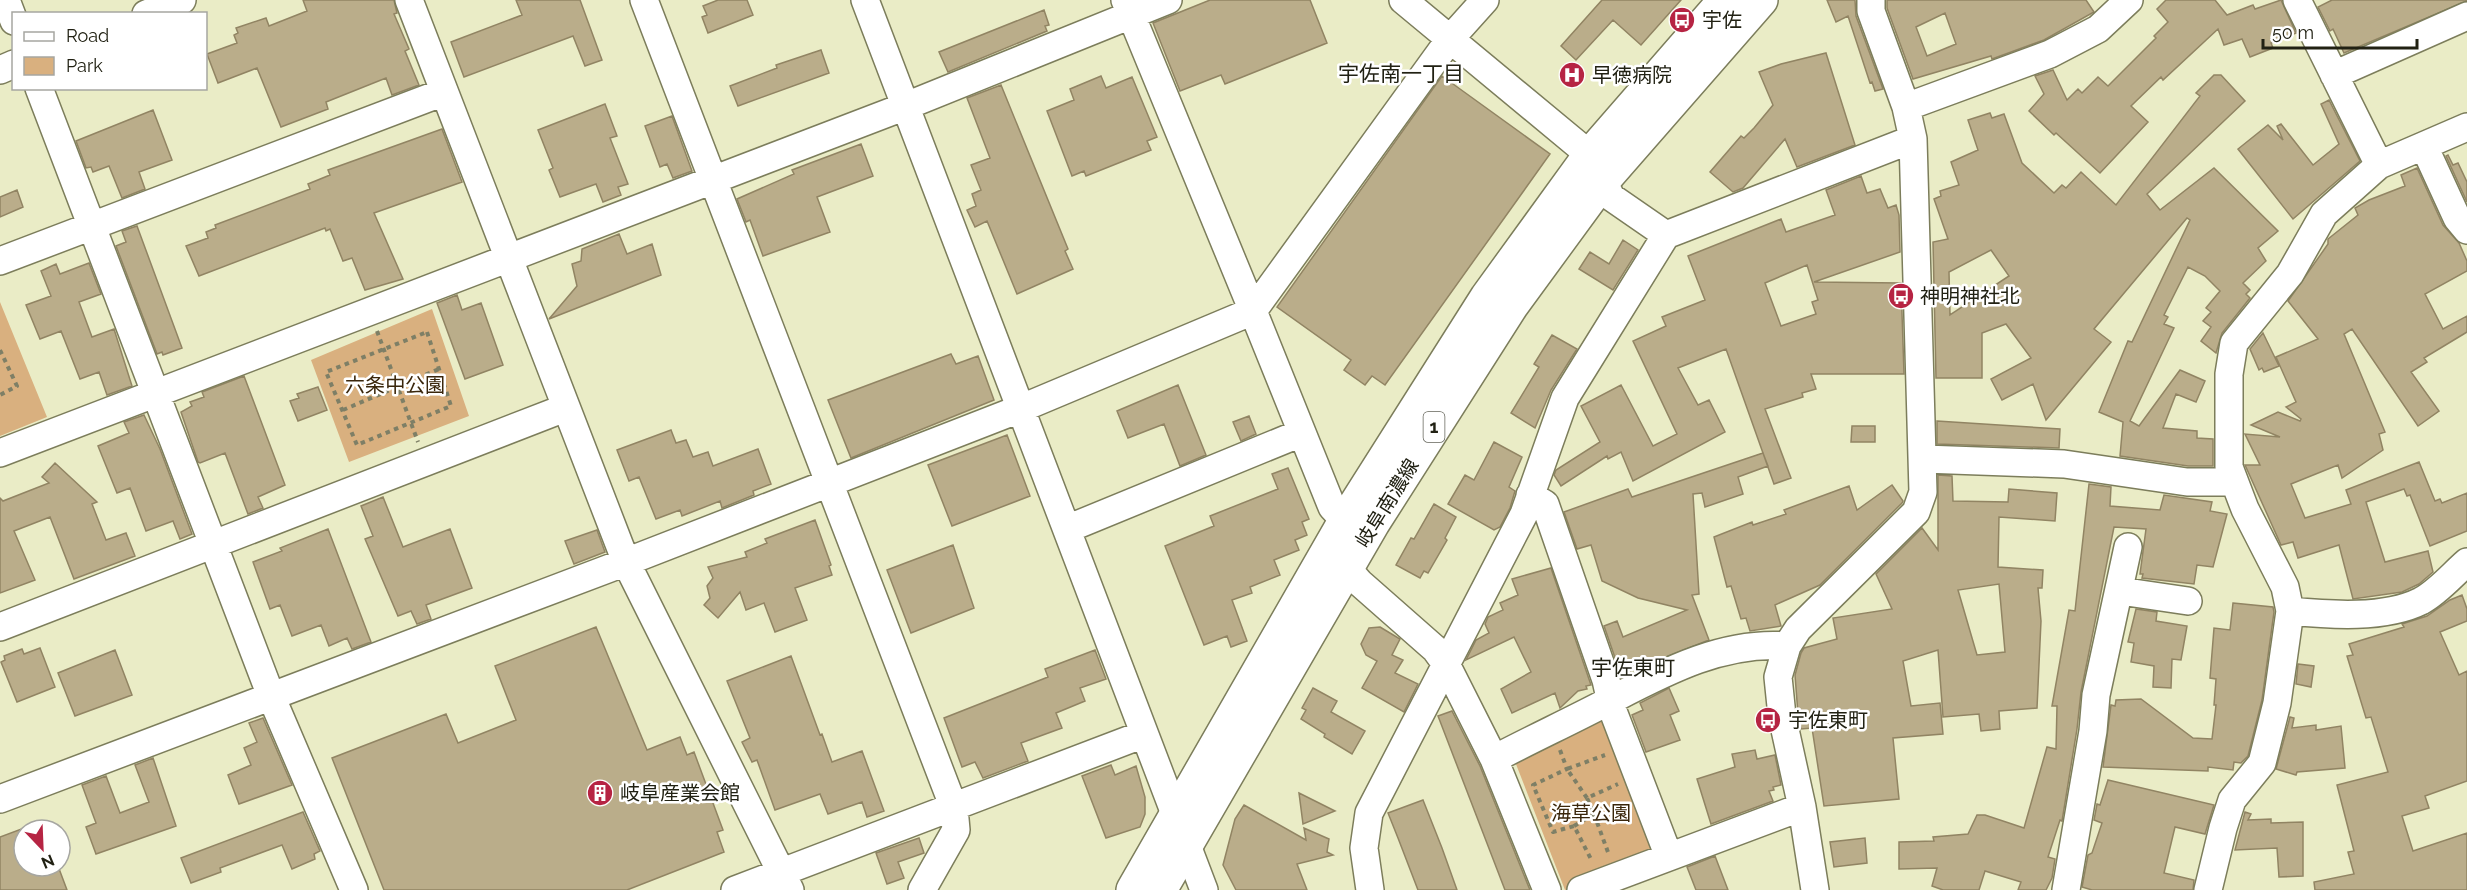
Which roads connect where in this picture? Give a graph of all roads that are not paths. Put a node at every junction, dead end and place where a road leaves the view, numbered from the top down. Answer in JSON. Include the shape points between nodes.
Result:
{"nodes":[{"id":1,"x":6,"y":0,"type":"edge"},
{"id":2,"x":182,"y":0,"type":"edge"},
{"id":3,"x":409,"y":0,"type":"edge"},
{"id":4,"x":644,"y":0,"type":"edge"},
{"id":5,"x":865,"y":0,"type":"edge"},
{"id":6,"x":1168,"y":0,"type":"edge"},
{"id":7,"x":1403,"y":0,"type":"edge"},
{"id":8,"x":1485,"y":0,"type":"edge"},
{"id":9,"x":1725,"y":0,"type":"edge"},
{"id":10,"x":1761,"y":0,"type":"edge"},
{"id":11,"x":1871,"y":0,"type":"edge"},
{"id":12,"x":2129,"y":0,"type":"edge"},
{"id":13,"x":2297,"y":0,"type":"edge"},
{"id":14,"x":1128,"y":8,"type":"edge"},
{"id":15,"x":151,"y":12,"type":"edge"},
{"id":16,"x":12,"y":16,"type":"edge"},
{"id":17,"x":2467,"y":16,"type":"edge"},
{"id":18,"x":1450,"y":39,"type":"junction"},
{"id":19,"x":2334,"y":75,"type":"junction"},
{"id":20,"x":40,"y":90,"type":"edge"},
{"id":21,"x":444,"y":92,"type":"junction"},
{"id":22,"x":906,"y":106,"type":"junction"},
{"id":23,"x":1906,"y":107,"type":"junction"},
{"id":24,"x":2467,"y":127,"type":"edge"},
{"id":25,"x":1913,"y":139,"type":"junction"},
{"id":26,"x":2424,"y":146,"type":"junction"},
{"id":27,"x":2379,"y":165,"type":"junction"},
{"id":28,"x":1596,"y":169,"type":"junction"},
{"id":29,"x":713,"y":179,"type":"junction"},
{"id":30,"x":92,"y":226,"type":"junction"},
{"id":31,"x":2467,"y":230,"type":"edge"},
{"id":32,"x":1666,"y":235,"type":"junction"},
{"id":33,"x":509,"y":258,"type":"junction"},
{"id":34,"x":0,"y":261,"type":"edge"},
{"id":35,"x":1253,"y":311,"type":"junction"},
{"id":36,"x":156,"y":394,"type":"junction"},
{"id":37,"x":565,"y":408,"type":"junction"},
{"id":38,"x":1022,"y":408,"type":"junction"},
{"id":39,"x":1301,"y":433,"type":"junction"},
{"id":40,"x":0,"y":453,"type":"edge"},
{"id":41,"x":1924,"y":459,"type":"junction"},
{"id":42,"x":828,"y":482,"type":"junction"},
{"id":43,"x":2234,"y":482,"type":"junction"},
{"id":44,"x":1530,"y":495,"type":"junction"},
{"id":45,"x":1345,"y":521,"type":"junction"},
{"id":46,"x":1067,"y":529,"type":"junction"},
{"id":47,"x":214,"y":544,"type":"junction"},
{"id":48,"x":2128,"y":547,"type":"dead end"},
{"id":49,"x":626,"y":562,"type":"junction"},
{"id":50,"x":2467,"y":562,"type":"edge"},
{"id":51,"x":1347,"y":568,"type":"junction"},
{"id":52,"x":2120,"y":591,"type":"junction"},
{"id":53,"x":2188,"y":602,"type":"dead end"},
{"id":54,"x":2290,"y":611,"type":"junction"},
{"id":55,"x":0,"y":627,"type":"edge"},
{"id":56,"x":1787,"y":646,"type":"junction"},
{"id":57,"x":1446,"y":664,"type":"junction"},
{"id":58,"x":271,"y":696,"type":"junction"},
{"id":59,"x":1611,"y":700,"type":"junction"},
{"id":60,"x":1144,"y":734,"type":"junction"},
{"id":61,"x":1494,"y":759,"type":"junction"},
{"id":62,"x":0,"y":799,"type":"edge"},
{"id":63,"x":1802,"y":807,"type":"junction"},
{"id":64,"x":954,"y":808,"type":"junction"},
{"id":65,"x":1181,"y":829,"type":"junction"},
{"id":66,"x":1669,"y":857,"type":"junction"},
{"id":67,"x":1588,"y":880,"type":"edge"},
{"id":68,"x":786,"y":881,"type":"edge"},
{"id":69,"x":354,"y":890,"type":"edge"},
{"id":70,"x":735,"y":890,"type":"edge"},
{"id":71,"x":922,"y":890,"type":"edge"},
{"id":72,"x":1132,"y":890,"type":"edge"},
{"id":73,"x":1160,"y":890,"type":"edge"},
{"id":74,"x":1204,"y":890,"type":"edge"},
{"id":75,"x":1370,"y":890,"type":"edge"},
{"id":76,"x":1547,"y":890,"type":"edge"},
{"id":77,"x":1815,"y":890,"type":"edge"},
{"id":78,"x":2066,"y":890,"type":"edge"},
{"id":79,"x":2208,"y":890,"type":"edge"}],
"edges":[{"from":1,"to":16,"type":"street"},
{"from":2,"to":15,"type":"street"},
{"from":3,"to":21,"type":"street"},
{"from":4,"to":29,"type":"street"},
{"from":5,"to":22,"type":"street"},
{"from":6,"to":14,"type":"street"},
{"from":7,"to":18,"type":"street"},
{"from":8,"to":18,"type":"street"},
{"from":9,"to":28,"type":"main road","name":"岐阜南濃線","number":"1"},
{"from":10,"to":28,"type":"main road","name":"岐阜南濃線","number":"1"},
{"from":11,"to":23,"type":"street","via":[[1871,11]]},
{"from":12,"to":23,"type":"street","via":[[2098,29],[2050,54]]},
{"from":13,"to":19,"type":"street"},
{"from":14,"to":22,"type":"street"},
{"from":14,"to":35,"type":"street"},
{"from":17,"to":19,"type":"street"},
{"from":18,"to":28,"type":"street"},
{"from":18,"to":35,"type":"street"},
{"from":19,"to":27,"type":"street"},
{"from":20,"to":30,"type":"street"},
{"from":21,"to":30,"type":"street"},
{"from":21,"to":33,"type":"street"},
{"from":22,"to":29,"type":"street"},
{"from":22,"to":38,"type":"street"},
{"from":23,"to":25,"type":"street"},
{"from":24,"to":26,"type":"street"},
{"from":25,"to":32,"type":"street"},
{"from":25,"to":41,"type":"street"},
{"from":26,"to":27,"type":"street"},
{"from":26,"to":31,"type":"street","via":[[2457,218]]},
{"from":27,"to":43,"type":"street","via":[[2324,214],[2290,274],[2234,343],[2229,374],[2229,467]]},
{"from":28,"to":32,"type":"street","via":[[1611,197]]},
{"from":28,"to":45,"type":"main road","name":"岐阜南濃線","number":"1","via":[[1487,297]]},
{"from":28,"to":51,"type":"main road","name":"岐阜南濃線","number":"1"},
{"from":29,"to":33,"type":"street"},
{"from":29,"to":42,"type":"street"},
{"from":30,"to":34,"type":"street"},
{"from":30,"to":36,"type":"street"},
{"from":32,"to":44,"type":"street","via":[[1565,398]]},
{"from":33,"to":36,"type":"street"},
{"from":33,"to":37,"type":"street"},
{"from":35,"to":38,"type":"street"},
{"from":35,"to":39,"type":"street"},
{"from":36,"to":40,"type":"street"},
{"from":36,"to":47,"type":"street"},
{"from":37,"to":47,"type":"street"},
{"from":37,"to":49,"type":"street"},
{"from":38,"to":42,"type":"street"},
{"from":38,"to":46,"type":"street"},
{"from":39,"to":45,"type":"street","via":[[1332,507]]},
{"from":39,"to":46,"type":"street"},
{"from":41,"to":43,"type":"street","via":[[2064,464],[2187,482]]},
{"from":41,"to":56,"type":"street","via":[[1923,492],[1916,512],[1798,629]]},
{"from":42,"to":49,"type":"street"},
{"from":42,"to":64,"type":"street"},
{"from":43,"to":54,"type":"street","via":[[2285,586]]},
{"from":44,"to":57,"type":"street","via":[[1524,514]]},
{"from":44,"to":59,"type":"street","via":[[1545,504]]},
{"from":45,"to":65,"type":"main road","name":"岐阜南濃線","number":"1"},
{"from":46,"to":60,"type":"street"},
{"from":47,"to":55,"type":"street"},
{"from":47,"to":58,"type":"street"},
{"from":48,"to":52,"type":"street"},
{"from":49,"to":58,"type":"street"},
{"from":49,"to":68,"type":"street"},
{"from":50,"to":54,"type":"street","via":[[2423,600],[2390,612]]},
{"from":51,"to":57,"type":"street","via":[[1435,649]]},
{"from":51,"to":65,"type":"main road","name":"岐阜南濃線","number":"1"},
{"from":52,"to":53,"type":"street"},
{"from":52,"to":78,"type":"street","via":[[2096,695]]},
{"from":54,"to":79,"type":"street","via":[[2277,703],[2262,763],[2232,800]]},
{"from":56,"to":59,"type":"street","via":[[1763,644],[1700,657]]},
{"from":56,"to":63,"type":"street","via":[[1778,677],[1782,716]]},
{"from":57,"to":61,"type":"street"},
{"from":57,"to":75,"type":"street","via":[[1369,813],[1364,848]]},
{"from":58,"to":62,"type":"street"},
{"from":58,"to":69,"type":"street"},
{"from":59,"to":61,"type":"street"},
{"from":59,"to":66,"type":"street"},
{"from":60,"to":64,"type":"street"},
{"from":60,"to":65,"type":"street"},
{"from":61,"to":76,"type":"street"},
{"from":63,"to":66,"type":"street"},
{"from":63,"to":77,"type":"street"},
{"from":64,"to":68,"type":"street"},
{"from":64,"to":71,"type":"street","via":[[956,830]]},
{"from":65,"to":72,"type":"main road","name":"岐阜南濃線","number":"1"},
{"from":65,"to":73,"type":"main road","name":"岐阜南濃線","number":"1"},
{"from":65,"to":74,"type":"street"},
{"from":66,"to":67,"type":"street"},
{"from":68,"to":70,"type":"street"}]}
